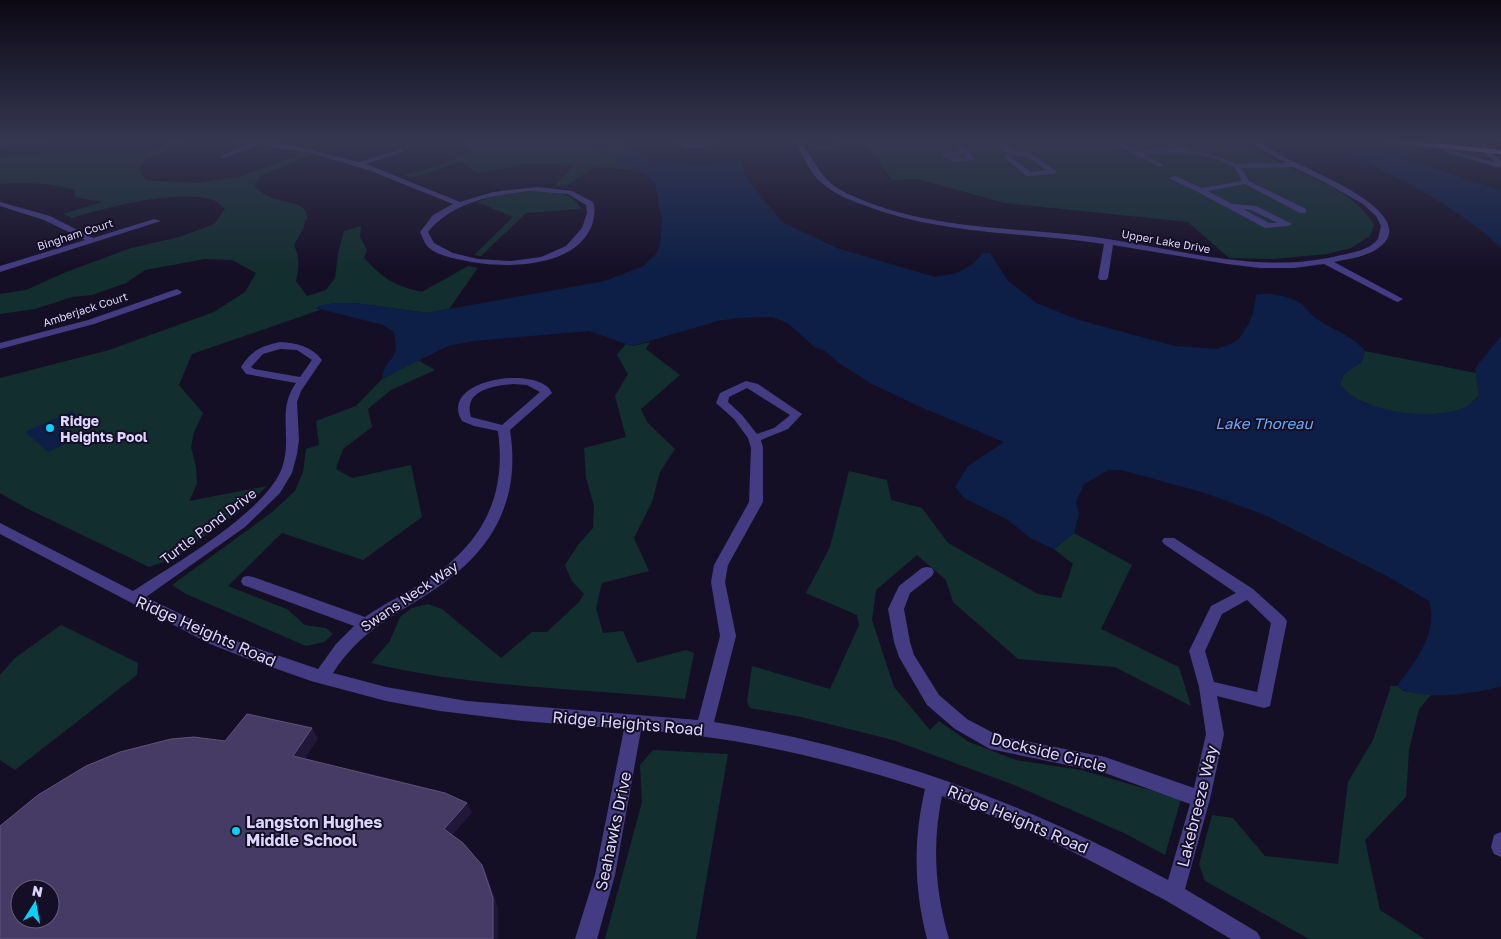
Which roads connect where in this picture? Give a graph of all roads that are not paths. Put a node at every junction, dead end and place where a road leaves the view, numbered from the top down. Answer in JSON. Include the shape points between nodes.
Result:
{"nodes":[{"id":1,"x":409,"y":184,"type":"edge"},
{"id":2,"x":828,"y":184,"type":"edge"},
{"id":3,"x":1186,"y":184,"type":"edge"},
{"id":4,"x":1236,"y":184,"type":"edge"},
{"id":5,"x":1250,"y":184,"type":"edge"},
{"id":6,"x":1331,"y":184,"type":"edge"},
{"id":7,"x":1201,"y":190,"type":"junction"},
{"id":8,"x":0,"y":204,"type":"edge"},
{"id":9,"x":461,"y":205,"type":"junction"},
{"id":10,"x":1230,"y":206,"type":"junction"},
{"id":11,"x":1303,"y":211,"type":"dead end"},
{"id":12,"x":157,"y":221,"type":"dead end"},
{"id":13,"x":90,"y":240,"type":"junction"},
{"id":14,"x":1110,"y":242,"type":"junction"},
{"id":15,"x":1324,"y":261,"type":"junction"},
{"id":16,"x":0,"y":269,"type":"edge"},
{"id":17,"x":1103,"y":278,"type":"dead end"},
{"id":18,"x":177,"y":292,"type":"dead end"},
{"id":19,"x":1398,"y":299,"type":"dead end"},
{"id":20,"x":0,"y":346,"type":"edge"},
{"id":21,"x":302,"y":381,"type":"junction"},
{"id":22,"x":504,"y":429,"type":"junction"},
{"id":23,"x":754,"y":438,"type":"junction"},
{"id":24,"x":0,"y":528,"type":"edge"},
{"id":25,"x":1169,"y":541,"type":"dead end"},
{"id":26,"x":927,"y":572,"type":"dead end"},
{"id":27,"x":248,"y":581,"type":"dead end"},
{"id":28,"x":1248,"y":593,"type":"junction"},
{"id":29,"x":134,"y":598,"type":"junction"},
{"id":30,"x":367,"y":624,"type":"junction"},
{"id":31,"x":322,"y":676,"type":"junction"},
{"id":32,"x":1207,"y":687,"type":"junction"},
{"id":33,"x":634,"y":722,"type":"junction"},
{"id":34,"x":704,"y":728,"type":"junction"},
{"id":35,"x":935,"y":784,"type":"junction"},
{"id":36,"x":1201,"y":799,"type":"junction"},
{"id":37,"x":1501,"y":842,"type":"edge"},
{"id":38,"x":1501,"y":847,"type":"edge"},
{"id":39,"x":1174,"y":894,"type":"junction"},
{"id":40,"x":586,"y":939,"type":"edge"},
{"id":41,"x":938,"y":939,"type":"edge"},
{"id":42,"x":1250,"y":939,"type":"edge"}],
"edges":[{"from":1,"to":9,"type":"street"},
{"from":2,"to":14,"type":"street","name":"Upper Lake Drive","via":[[853,199],[882,210],[948,224]]},
{"from":3,"to":7,"type":"street"},
{"from":4,"to":7,"type":"street"},
{"from":5,"to":11,"type":"street"},
{"from":6,"to":15,"type":"street","name":"Upper Lake Drive","via":[[1368,204],[1382,218],[1385,235],[1375,247],[1352,256]]},
{"from":7,"to":10,"type":"street"},
{"from":8,"to":13,"type":"street","via":[[47,218]]},
{"from":9,"to":9,"type":"street","via":[[502,192],[542,189],[579,196],[590,204],[591,213],[582,236],[570,247],[536,260],[495,264],[471,262],[445,254],[424,238],[425,227],[430,222]]},
{"from":10,"to":10,"type":"street","via":[[1253,208],[1288,224],[1268,226]]},
{"from":12,"to":13,"type":"street","name":"Bingham Court"},
{"from":13,"to":16,"type":"street","name":"Bingham Court"},
{"from":14,"to":15,"type":"street","name":"Upper Lake Drive","via":[[1240,264],[1284,265]]},
{"from":14,"to":17,"type":"street"},
{"from":15,"to":19,"type":"street"},
{"from":18,"to":20,"type":"street","name":"Amberjack Court","via":[[91,322]]},
{"from":21,"to":21,"type":"street","name":"Turtle Pond Drive","via":[[250,372],[246,366],[252,356],[267,348],[304,348],[316,360]]},
{"from":21,"to":29,"type":"street","name":"Turtle Pond Drive","via":[[292,400],[289,417],[294,438],[286,473],[266,503]]},
{"from":22,"to":22,"type":"street","via":[[543,396],[546,390],[529,382],[499,382],[486,384],[466,398],[464,415],[470,422]]},
{"from":22,"to":30,"type":"street","name":"Swans Neck Way","via":[[507,470],[498,508],[487,532],[453,568]]},
{"from":23,"to":23,"type":"street","via":[[768,436],[794,419],[796,414],[746,384],[724,395],[722,403]]},
{"from":23,"to":34,"type":"street","via":[[757,448],[756,502],[721,565],[718,582],[728,636]]},
{"from":24,"to":29,"type":"street","name":"Ridge Heights Road"},
{"from":25,"to":28,"type":"street"},
{"from":26,"to":36,"type":"street","name":"Dockside Circle","via":[[904,590],[896,609],[902,642],[907,657],[933,700],[961,724],[996,743],[1105,765]]},
{"from":27,"to":30,"type":"street"},
{"from":28,"to":32,"type":"street","name":"Lakebreeze Way","via":[[1216,610],[1197,650]]},
{"from":28,"to":32,"type":"street","via":[[1280,621],[1264,701]]},
{"from":29,"to":31,"type":"street","name":"Ridge Heights Road","via":[[234,647]]},
{"from":30,"to":31,"type":"street","name":"Swans Neck Way","via":[[353,635]]},
{"from":31,"to":33,"type":"street","name":"Ridge Heights Road","via":[[386,694],[470,708]]},
{"from":32,"to":36,"type":"street","name":"Lakebreeze Way","via":[[1215,734]]},
{"from":33,"to":34,"type":"street","name":"Ridge Heights Road"},
{"from":33,"to":40,"type":"street","name":"Seahawks Drive","via":[[605,875]]},
{"from":34,"to":35,"type":"street","name":"Ridge Heights Road","via":[[782,741]]},
{"from":35,"to":39,"type":"street","name":"Ridge Heights Road","via":[[1053,832]]},
{"from":35,"to":41,"type":"street","via":[[924,839],[925,878]]},
{"from":36,"to":39,"type":"street","name":"Lakebreeze Way"},
{"from":37,"to":38,"type":"street"},
{"from":39,"to":42,"type":"street","name":"Ridge Heights Road"}]}
